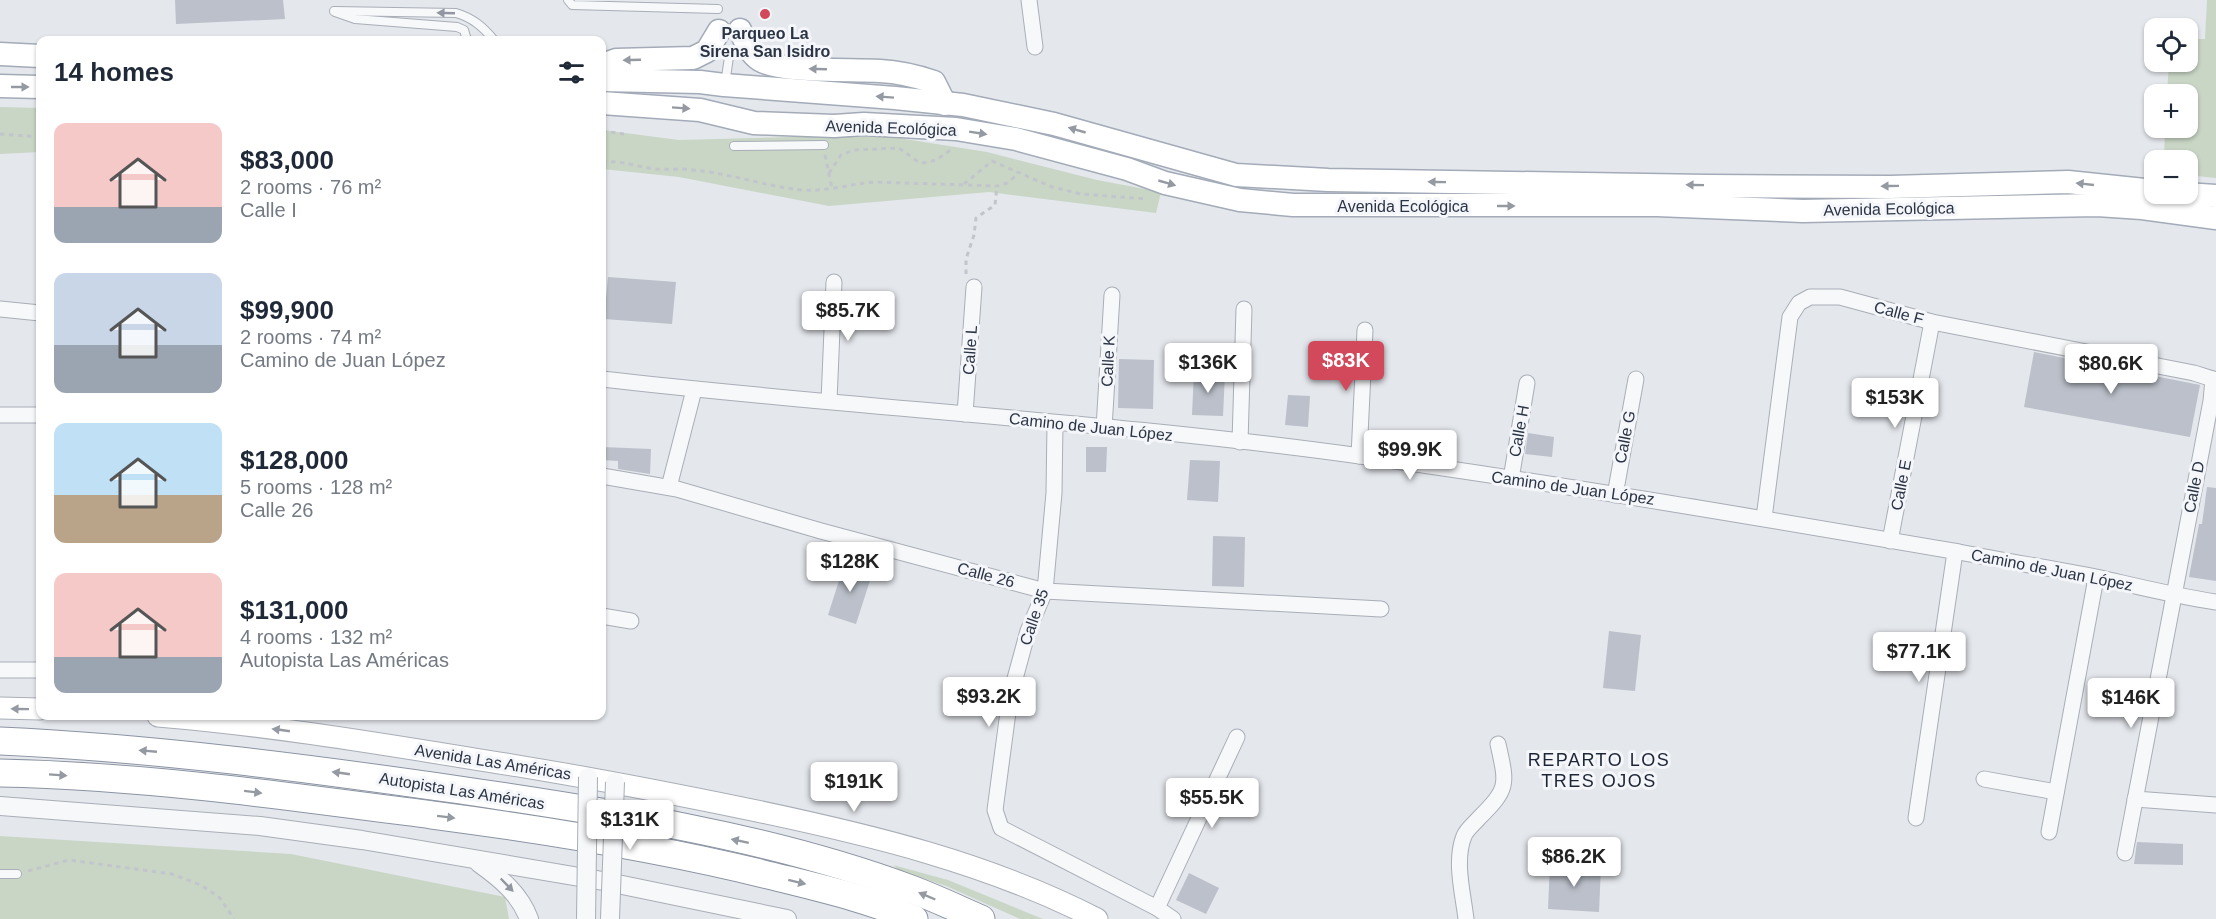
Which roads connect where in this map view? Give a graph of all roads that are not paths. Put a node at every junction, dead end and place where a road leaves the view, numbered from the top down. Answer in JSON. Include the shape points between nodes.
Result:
{"nodes":[{"id":1,"x":568,"y":0,"type":"edge"},
{"id":2,"x":1029,"y":0,"type":"edge"},
{"id":3,"x":612,"y":4,"type":"edge"},
{"id":4,"x":654,"y":4,"type":"edge"},
{"id":5,"x":726,"y":23,"type":"junction"},
{"id":6,"x":466,"y":36,"type":"edge"},
{"id":7,"x":490,"y":36,"type":"edge"},
{"id":8,"x":1035,"y":47,"type":"dead end"},
{"id":9,"x":0,"y":54,"type":"edge"},
{"id":10,"x":36,"y":56,"type":"edge"},
{"id":11,"x":729,"y":57,"type":"dead end"},
{"id":12,"x":606,"y":64,"type":"edge"},
{"id":13,"x":606,"y":80,"type":"edge"},
{"id":14,"x":0,"y":86,"type":"edge"},
{"id":15,"x":724,"y":86,"type":"junction"},
{"id":16,"x":36,"y":87,"type":"edge"},
{"id":17,"x":606,"y":89,"type":"edge"},
{"id":18,"x":606,"y":102,"type":"edge"},
{"id":19,"x":945,"y":104,"type":"junction"},
{"id":20,"x":864,"y":124,"type":"junction"},
{"id":21,"x":754,"y":134,"type":"junction"},
{"id":22,"x":824,"y":145,"type":"road end"},
{"id":23,"x":734,"y":146,"type":"dead end"},
{"id":24,"x":2144,"y":189,"type":"edge"},
{"id":25,"x":2198,"y":195,"type":"edge"},
{"id":26,"x":2216,"y":196,"type":"edge"},
{"id":27,"x":2216,"y":218,"type":"edge"},
{"id":28,"x":834,"y":282,"type":"dead end"},
{"id":29,"x":974,"y":287,"type":"road end"},
{"id":30,"x":1112,"y":295,"type":"dead end"},
{"id":31,"x":0,"y":309,"type":"edge"},
{"id":32,"x":1244,"y":309,"type":"dead end"},
{"id":33,"x":36,"y":313,"type":"edge"},
{"id":34,"x":1932,"y":322,"type":"junction"},
{"id":35,"x":1365,"y":330,"type":"dead end"},
{"id":36,"x":606,"y":379,"type":"edge"},
{"id":37,"x":1636,"y":379,"type":"dead end"},
{"id":38,"x":2214,"y":379,"type":"edge"},
{"id":39,"x":1527,"y":383,"type":"dead end"},
{"id":40,"x":694,"y":390,"type":"junction"},
{"id":41,"x":829,"y":400,"type":"junction"},
{"id":42,"x":965,"y":414,"type":"junction"},
{"id":43,"x":0,"y":415,"type":"edge"},
{"id":44,"x":36,"y":415,"type":"edge"},
{"id":45,"x":1055,"y":423,"type":"junction"},
{"id":46,"x":1104,"y":428,"type":"junction"},
{"id":47,"x":1240,"y":442,"type":"junction"},
{"id":48,"x":1359,"y":456,"type":"junction"},
{"id":49,"x":606,"y":477,"type":"edge"},
{"id":50,"x":1511,"y":479,"type":"junction"},
{"id":51,"x":669,"y":487,"type":"junction"},
{"id":52,"x":1615,"y":495,"type":"junction"},
{"id":53,"x":1764,"y":518,"type":"junction"},
{"id":54,"x":1890,"y":541,"type":"junction"},
{"id":55,"x":1955,"y":552,"type":"junction"},
{"id":56,"x":2096,"y":578,"type":"junction"},
{"id":57,"x":1045,"y":591,"type":"junction"},
{"id":58,"x":2173,"y":595,"type":"junction"},
{"id":59,"x":2216,"y":602,"type":"edge"},
{"id":60,"x":1381,"y":609,"type":"dead end"},
{"id":61,"x":606,"y":617,"type":"edge"},
{"id":62,"x":631,"y":621,"type":"dead end"},
{"id":63,"x":0,"y":670,"type":"edge"},
{"id":64,"x":36,"y":670,"type":"edge"},
{"id":65,"x":0,"y":708,"type":"edge"},
{"id":66,"x":36,"y":709,"type":"edge"},
{"id":67,"x":192,"y":720,"type":"edge"},
{"id":68,"x":1237,"y":737,"type":"dead end"},
{"id":69,"x":0,"y":741,"type":"edge"},
{"id":70,"x":1498,"y":744,"type":"dead end"},
{"id":71,"x":0,"y":773,"type":"edge"},
{"id":72,"x":588,"y":777,"type":"junction"},
{"id":73,"x":1984,"y":779,"type":"dead end"},
{"id":74,"x":615,"y":782,"type":"junction"},
{"id":75,"x":2056,"y":792,"type":"junction"},
{"id":76,"x":2135,"y":799,"type":"junction"},
{"id":77,"x":2216,"y":805,"type":"edge"},
{"id":78,"x":0,"y":806,"type":"edge"},
{"id":79,"x":1916,"y":818,"type":"dead end"},
{"id":80,"x":2049,"y":832,"type":"dead end"},
{"id":81,"x":2125,"y":853,"type":"dead end"},
{"id":82,"x":475,"y":860,"type":"junction"},
{"id":83,"x":0,"y":874,"type":"edge"},
{"id":84,"x":17,"y":874,"type":"road end"},
{"id":85,"x":1157,"y":908,"type":"junction"},
{"id":86,"x":529,"y":919,"type":"edge"},
{"id":87,"x":586,"y":919,"type":"edge"},
{"id":88,"x":610,"y":919,"type":"edge"},
{"id":89,"x":780,"y":919,"type":"edge"},
{"id":90,"x":914,"y":919,"type":"edge"},
{"id":91,"x":981,"y":919,"type":"edge"},
{"id":92,"x":1097,"y":919,"type":"edge"},
{"id":93,"x":1173,"y":919,"type":"edge"},
{"id":94,"x":1466,"y":919,"type":"edge"}],
"edges":[{"from":1,"to":3,"type":"lane","via":[[572,5]]},
{"from":2,"to":8,"type":"street"},
{"from":3,"to":4,"type":"lane"},
{"from":4,"to":5,"type":"lane"},
{"from":5,"to":12,"type":"main road","one_way":true,"via":[[707,51],[693,58]]},
{"from":19,"to":5,"type":"main road","one_way":true,"via":[[934,82],[916,76],[776,67],[755,56]]},
{"from":7,"to":6,"type":"lane","one_way":true,"via":[[478,23],[456,13],[333,11],[355,19],[457,27]]},
{"from":9,"to":10,"type":"main road"},
{"from":11,"to":15,"type":"lane"},
{"from":13,"to":15,"type":"main road","name":"Avenida Ecológica"},
{"from":14,"to":16,"type":"main road","one_way":true},
{"from":15,"to":17,"type":"main road","via":[[707,94]]},
{"from":19,"to":15,"type":"main road","name":"Avenida Ecológica","one_way":true},
{"from":15,"to":20,"type":"main road","via":[[755,98],[834,102],[850,107]]},
{"from":18,"to":21,"type":"main road","name":"Avenida Ecológica","one_way":true,"via":[[700,110]]},
{"from":24,"to":19,"type":"main road","name":"Avenida Ecológica","one_way":true,"via":[[2068,182],[1718,186],[1246,176],[1054,124]]},
{"from":20,"to":21,"type":"main road","name":"Avenida Ecológica"},
{"from":20,"to":27,"type":"main road","name":"Avenida Ecológica","one_way":true,"via":[[956,129],[1016,139],[1165,183],[1240,200],[1293,205],[1657,205],[1803,211],[2097,204]]},
{"from":21,"to":22,"type":"lane"},
{"from":21,"to":23,"type":"lane"},
{"from":25,"to":26,"type":"main road"},
{"from":28,"to":41,"type":"street"},
{"from":29,"to":42,"type":"street","name":"Calle L"},
{"from":30,"to":46,"type":"street","name":"Calle K"},
{"from":31,"to":33,"type":"street"},
{"from":32,"to":47,"type":"street"},
{"from":34,"to":38,"type":"street","name":"Calle F"},
{"from":34,"to":53,"type":"street","name":"Calle F","via":[[1839,297],[1810,297],[1799,303],[1790,317]]},
{"from":34,"to":54,"type":"street","name":"Calle E"},
{"from":35,"to":48,"type":"street"},
{"from":36,"to":40,"type":"street","name":"Camino de Juan López"},
{"from":37,"to":52,"type":"street","name":"Calle G"},
{"from":38,"to":58,"type":"street","name":"Calle D"},
{"from":39,"to":50,"type":"street","name":"Calle H"},
{"from":40,"to":41,"type":"street","name":"Camino de Juan López"},
{"from":40,"to":51,"type":"street"},
{"from":41,"to":42,"type":"street","name":"Camino de Juan López"},
{"from":42,"to":45,"type":"street","name":"Camino de Juan López"},
{"from":43,"to":44,"type":"street"},
{"from":45,"to":46,"type":"street","name":"Camino de Juan López"},
{"from":45,"to":57,"type":"street","name":"Calle 35","via":[[1054,493]]},
{"from":46,"to":47,"type":"street","name":"Camino de Juan López"},
{"from":47,"to":48,"type":"street","name":"Camino de Juan López"},
{"from":48,"to":50,"type":"street","name":"Camino de Juan López"},
{"from":49,"to":51,"type":"street","name":"Calle 26"},
{"from":50,"to":52,"type":"street","name":"Camino de Juan López"},
{"from":51,"to":57,"type":"street","name":"Calle 26"},
{"from":52,"to":53,"type":"street","name":"Camino de Juan López"},
{"from":53,"to":54,"type":"street","name":"Camino de Juan López"},
{"from":54,"to":55,"type":"street","name":"Camino de Juan López"},
{"from":55,"to":56,"type":"street","name":"Camino de Juan López"},
{"from":55,"to":79,"type":"street"},
{"from":56,"to":58,"type":"street","name":"Camino de Juan López"},
{"from":56,"to":75,"type":"street"},
{"from":57,"to":60,"type":"street","name":"Calle 26"},
{"from":57,"to":85,"type":"street","name":"Calle 35","via":[[1028,631],[1010,697],[995,810],[1001,828]]},
{"from":58,"to":59,"type":"street","name":"Camino de Juan López"},
{"from":58,"to":76,"type":"street","name":"Calle D"},
{"from":61,"to":62,"type":"street"},
{"from":63,"to":64,"type":"street"},
{"from":66,"to":65,"type":"main road","one_way":true},
{"from":72,"to":67,"type":"main road","name":"Avenida Las Américas","one_way":true,"via":[[320,735]]},
{"from":68,"to":85,"type":"street"},
{"from":91,"to":69,"type":"highway","name":"Autopista Las Américas","one_way":true,"via":[[913,890],[824,861],[600,812],[318,769],[88,745]]},
{"from":70,"to":94,"type":"street","via":[[1506,778],[1503,790],[1464,834],[1459,855]]},
{"from":71,"to":90,"type":"highway","name":"Autopista Las Américas","one_way":true,"via":[[186,784],[593,838],[820,888]]},
{"from":72,"to":74,"type":"main road","name":"Avenida Las Américas"},
{"from":72,"to":87,"type":"street","bridge":true},
{"from":73,"to":75,"type":"street"},
{"from":74,"to":88,"type":"street","bridge":true},
{"from":74,"to":92,"type":"main road","name":"Avenida Las Américas","via":[[929,852],[1019,883]]},
{"from":75,"to":80,"type":"street"},
{"from":76,"to":77,"type":"street"},
{"from":76,"to":81,"type":"street","name":"Calle D"},
{"from":78,"to":82,"type":"street","via":[[260,826]]},
{"from":82,"to":86,"type":"street","one_way":true,"via":[[510,888]]},
{"from":82,"to":89,"type":"street","via":[[614,883]]},
{"from":83,"to":84,"type":"lane"},
{"from":85,"to":93,"type":"street","name":"Calle 35"}]}
